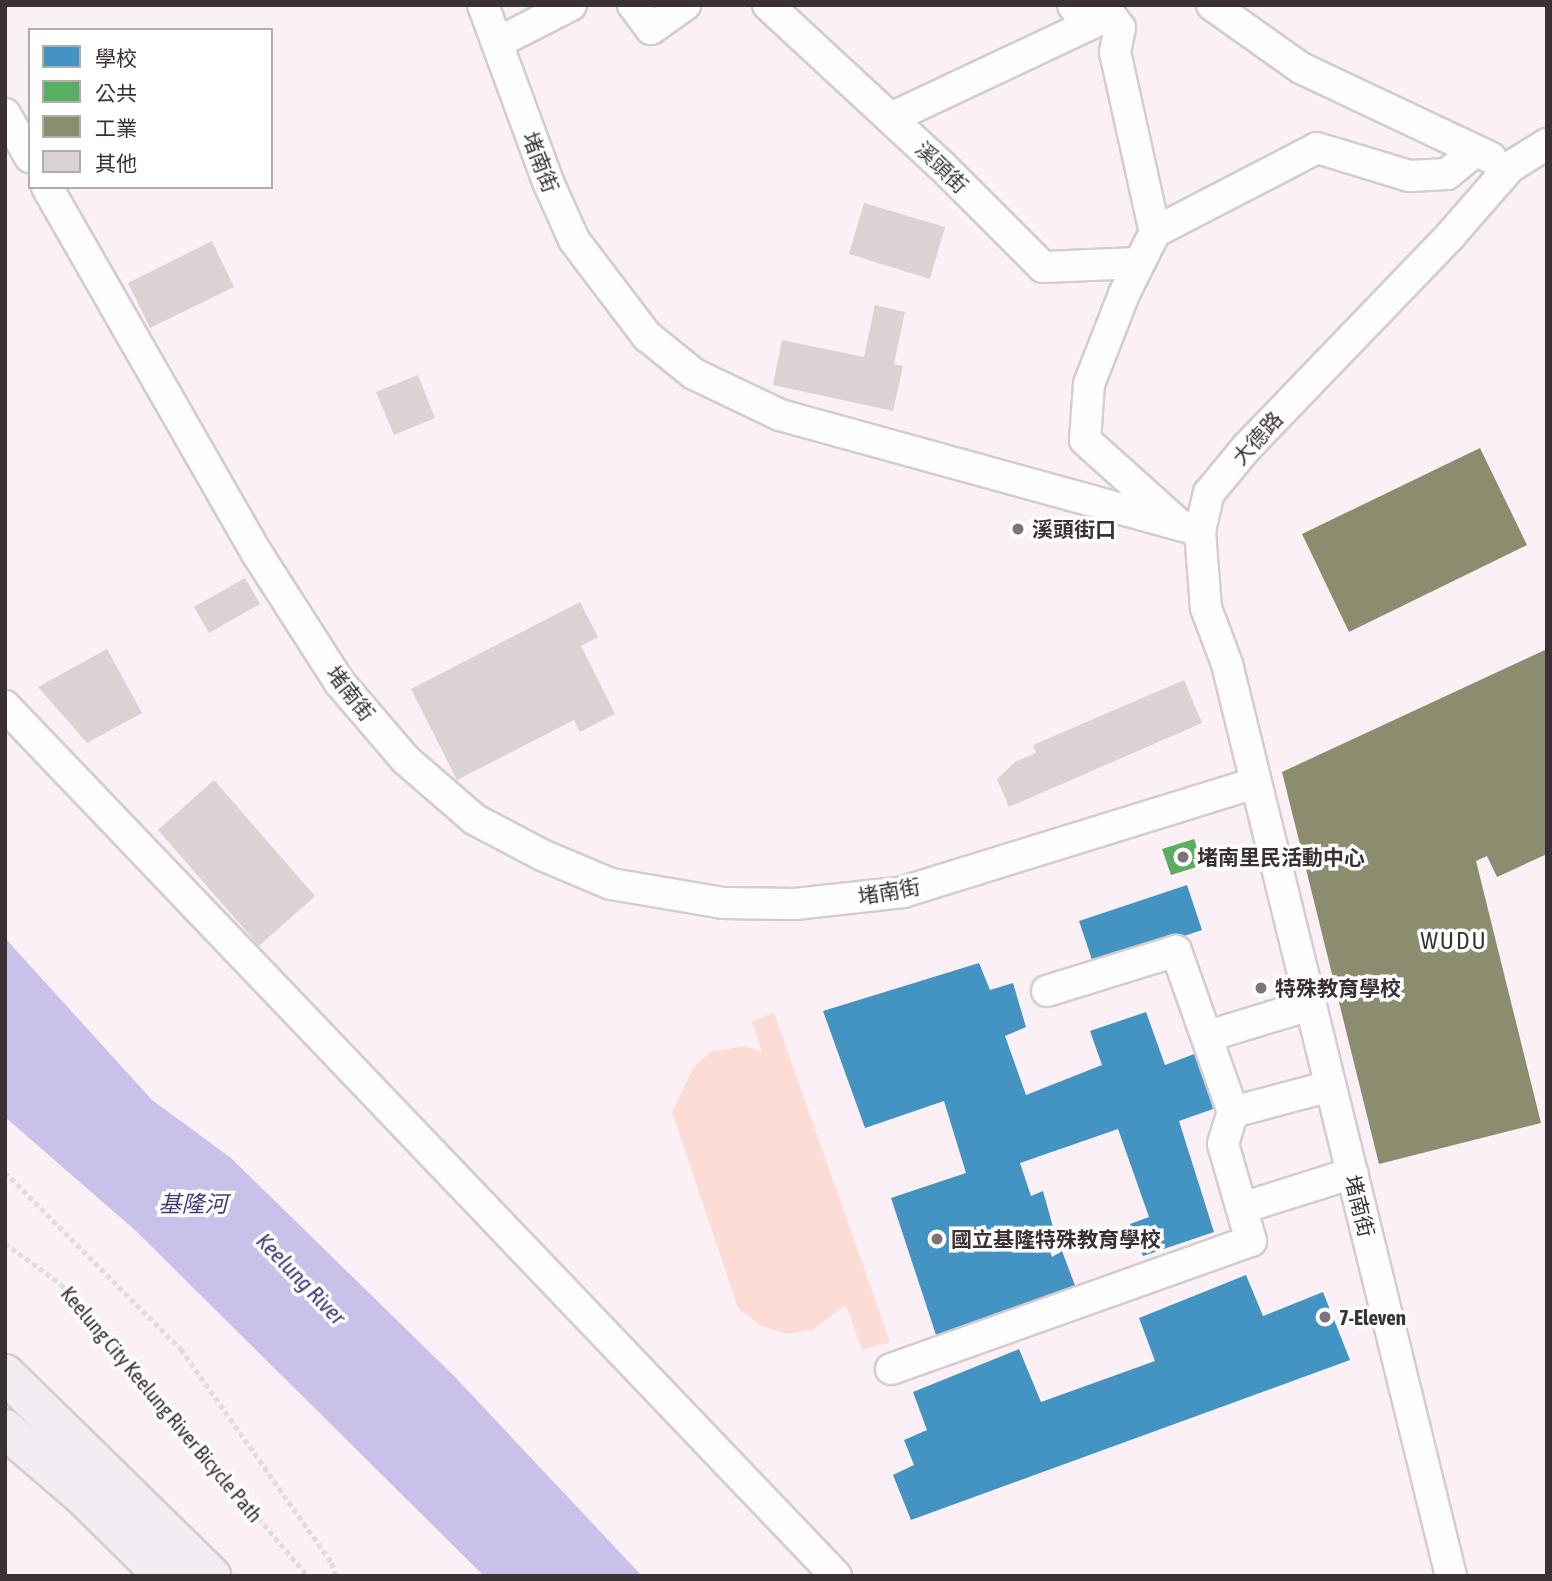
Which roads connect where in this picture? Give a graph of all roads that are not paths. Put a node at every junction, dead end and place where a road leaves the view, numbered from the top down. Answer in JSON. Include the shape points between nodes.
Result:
{"nodes":[{"id":1,"x":483,"y":5,"type":"edge"},
{"id":2,"x":571,"y":5,"type":"edge"},
{"id":3,"x":633,"y":5,"type":"edge"},
{"id":4,"x":685,"y":5,"type":"edge"},
{"id":5,"x":768,"y":5,"type":"edge"},
{"id":6,"x":1073,"y":5,"type":"edge"},
{"id":7,"x":1212,"y":5,"type":"edge"},
{"id":8,"x":1110,"y":15,"type":"junction"},
{"id":9,"x":496,"y":43,"type":"junction"},
{"id":10,"x":5,"y":114,"type":"edge"},
{"id":11,"x":891,"y":118,"type":"junction"},
{"id":12,"x":1547,"y":144,"type":"edge"},
{"id":13,"x":1475,"y":150,"type":"junction"},
{"id":14,"x":28,"y":154,"type":"edge"},
{"id":15,"x":1510,"y":167,"type":"junction"},
{"id":16,"x":48,"y":189,"type":"edge"},
{"id":17,"x":1155,"y":232,"type":"junction"},
{"id":18,"x":1139,"y":263,"type":"junction"},
{"id":19,"x":1190,"y":528,"type":"junction"},
{"id":20,"x":5,"y":706,"type":"edge"},
{"id":21,"x":1255,"y":783,"type":"junction"},
{"id":22,"x":1047,"y":991,"type":"dead end"},
{"id":23,"x":1310,"y":1005,"type":"junction"},
{"id":24,"x":1209,"y":1036,"type":"junction"},
{"id":25,"x":1331,"y":1086,"type":"junction"},
{"id":26,"x":1233,"y":1112,"type":"junction"},
{"id":27,"x":1353,"y":1173,"type":"junction"},
{"id":28,"x":1242,"y":1209,"type":"junction"},
{"id":29,"x":891,"y":1369,"type":"dead end"},
{"id":30,"x":5,"y":1374,"type":"edge"},
{"id":31,"x":5,"y":1397,"type":"edge"},
{"id":32,"x":5,"y":1429,"type":"edge"},
{"id":33,"x":94,"y":1484,"type":"junction"},
{"id":34,"x":126,"y":1576,"type":"edge"},
{"id":35,"x":164,"y":1576,"type":"edge"},
{"id":36,"x":211,"y":1576,"type":"edge"},
{"id":37,"x":836,"y":1576,"type":"edge"},
{"id":38,"x":1451,"y":1576,"type":"edge"}],
"edges":[{"from":1,"to":9,"type":"street","name":"堵南街"},
{"from":2,"to":9,"type":"street"},
{"from":3,"to":4,"type":"street","via":[[651,29]]},
{"from":5,"to":11,"type":"street","name":"溪頭街"},
{"from":6,"to":8,"type":"street","via":[[1081,18]]},
{"from":7,"to":13,"type":"street","via":[[1301,68]]},
{"from":8,"to":11,"type":"street"},
{"from":8,"to":17,"type":"street","via":[[1120,29],[1115,52]]},
{"from":9,"to":19,"type":"street","name":"堵南街","via":[[574,240],[647,336],[694,373],[780,415]]},
{"from":10,"to":14,"type":"street"},
{"from":11,"to":18,"type":"street","name":"溪頭街","via":[[1044,267]]},
{"from":12,"to":15,"type":"street","name":"大德路"},
{"from":13,"to":15,"type":"street"},
{"from":13,"to":17,"type":"street","via":[[1447,174],[1410,176],[1317,148]]},
{"from":15,"to":19,"type":"street","name":"大德路","via":[[1450,236],[1247,447],[1209,494]]},
{"from":16,"to":21,"type":"street","name":"堵南街","via":[[258,555],[340,683],[405,760],[474,819],[542,855],[622,886],[723,903],[795,904],[903,892]]},
{"from":17,"to":18,"type":"street"},
{"from":18,"to":19,"type":"street","via":[[1089,384],[1085,440]]},
{"from":19,"to":21,"type":"street","name":"大德路","via":[[1206,608],[1227,664]]},
{"from":20,"to":37,"type":"street"},
{"from":21,"to":23,"type":"street","name":"堵南街"},
{"from":22,"to":24,"type":"street","via":[[1176,951]]},
{"from":23,"to":24,"type":"street"},
{"from":23,"to":25,"type":"street","name":"堵南街"},
{"from":24,"to":26,"type":"street"},
{"from":25,"to":26,"type":"street"},
{"from":25,"to":27,"type":"street","name":"堵南街"},
{"from":26,"to":28,"type":"street","via":[[1223,1144]]},
{"from":27,"to":28,"type":"street"},
{"from":27,"to":38,"type":"street","name":"堵南街"},
{"from":28,"to":29,"type":"street","via":[[1251,1241]]},
{"from":30,"to":33,"type":"highway"},
{"from":31,"to":33,"type":"highway"},
{"from":32,"to":33,"type":"highway"},
{"from":33,"to":34,"type":"highway"},
{"from":33,"to":35,"type":"highway"},
{"from":33,"to":36,"type":"highway"}]}
